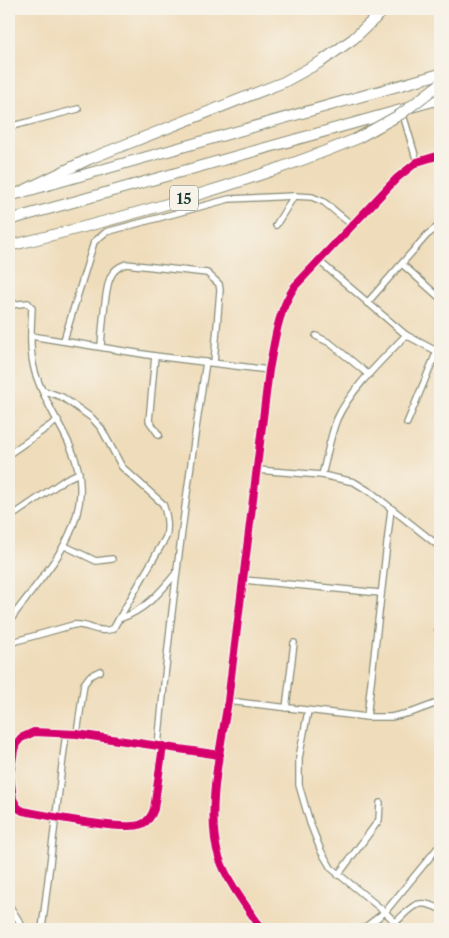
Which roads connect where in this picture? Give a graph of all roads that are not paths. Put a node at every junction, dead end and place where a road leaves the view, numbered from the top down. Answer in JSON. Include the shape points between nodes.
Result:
{"nodes":[{"id":1,"x":385,"y":9,"type":"edge"},
{"id":2,"x":440,"y":74,"type":"edge"},
{"id":3,"x":440,"y":84,"type":"edge"},
{"id":4,"x":440,"y":99,"type":"edge"},
{"id":5,"x":78,"y":108,"type":"dead end"},
{"id":6,"x":401,"y":109,"type":"junction"},
{"id":7,"x":9,"y":127,"type":"edge"},
{"id":8,"x":440,"y":155,"type":"edge"},
{"id":9,"x":417,"y":162,"type":"junction"},
{"id":10,"x":14,"y":195,"type":"edge"},
{"id":11,"x":294,"y":196,"type":"junction"},
{"id":12,"x":9,"y":220,"type":"edge"},
{"id":13,"x":276,"y":225,"type":"dead end"},
{"id":14,"x":352,"y":225,"type":"junction"},
{"id":15,"x":440,"y":225,"type":"edge"},
{"id":16,"x":9,"y":246,"type":"edge"},
{"id":17,"x":319,"y":261,"type":"junction"},
{"id":18,"x":402,"y":264,"type":"junction"},
{"id":19,"x":440,"y":298,"type":"edge"},
{"id":20,"x":367,"y":303,"type":"junction"},
{"id":21,"x":9,"y":305,"type":"edge"},
{"id":22,"x":406,"y":335,"type":"junction"},
{"id":23,"x":31,"y":336,"type":"junction"},
{"id":24,"x":316,"y":336,"type":"dead end"},
{"id":25,"x":64,"y":340,"type":"junction"},
{"id":26,"x":101,"y":346,"type":"junction"},
{"id":27,"x":438,"y":352,"type":"edge"},
{"id":28,"x":155,"y":356,"type":"junction"},
{"id":29,"x":206,"y":362,"type":"junction"},
{"id":30,"x":214,"y":363,"type":"junction"},
{"id":31,"x":269,"y":370,"type":"junction"},
{"id":32,"x":368,"y":375,"type":"junction"},
{"id":33,"x":42,"y":390,"type":"junction"},
{"id":34,"x":58,"y":420,"type":"junction"},
{"id":35,"x":407,"y":423,"type":"dead end"},
{"id":36,"x":159,"y":434,"type":"dead end"},
{"id":37,"x":9,"y":454,"type":"edge"},
{"id":38,"x":257,"y":470,"type":"junction"},
{"id":39,"x":79,"y":473,"type":"junction"},
{"id":40,"x":322,"y":475,"type":"junction"},
{"id":41,"x":391,"y":509,"type":"junction"},
{"id":42,"x":9,"y":518,"type":"edge"},
{"id":43,"x":65,"y":546,"type":"junction"},
{"id":44,"x":440,"y":547,"type":"edge"},
{"id":45,"x":112,"y":559,"type":"dead end"},
{"id":46,"x":176,"y":573,"type":"junction"},
{"id":47,"x":244,"y":580,"type":"junction"},
{"id":48,"x":380,"y":593,"type":"junction"},
{"id":49,"x":119,"y":619,"type":"junction"},
{"id":50,"x":9,"y":622,"type":"edge"},
{"id":51,"x":294,"y":643,"type":"dead end"},
{"id":52,"x":9,"y":644,"type":"edge"},
{"id":53,"x":100,"y":671,"type":"dead end"},
{"id":54,"x":228,"y":701,"type":"junction"},
{"id":55,"x":440,"y":702,"type":"edge"},
{"id":56,"x":286,"y":708,"type":"junction"},
{"id":57,"x":308,"y":711,"type":"junction"},
{"id":58,"x":367,"y":717,"type":"junction"},
{"id":59,"x":66,"y":733,"type":"junction"},
{"id":60,"x":77,"y":734,"type":"junction"},
{"id":61,"x":161,"y":746,"type":"junction"},
{"id":62,"x":220,"y":755,"type":"junction"},
{"id":63,"x":9,"y":775,"type":"edge"},
{"id":64,"x":380,"y":803,"type":"dead end"},
{"id":65,"x":56,"y":817,"type":"junction"},
{"id":66,"x":440,"y":845,"type":"edge"},
{"id":67,"x":338,"y":875,"type":"junction"},
{"id":68,"x":9,"y":905,"type":"edge"},
{"id":69,"x":440,"y":909,"type":"edge"},
{"id":70,"x":385,"y":912,"type":"junction"},
{"id":71,"x":395,"y":923,"type":"junction"},
{"id":72,"x":24,"y":929,"type":"edge"},
{"id":73,"x":42,"y":929,"type":"edge"},
{"id":74,"x":262,"y":929,"type":"edge"},
{"id":75,"x":363,"y":929,"type":"edge"},
{"id":76,"x":398,"y":929,"type":"edge"}],
"edges":[{"from":1,"to":10,"type":"highway","via":[[354,39],[284,82],[89,159]]},
{"from":2,"to":10,"type":"highway"},
{"from":3,"to":16,"type":"highway","number":"15","bridge":true,"via":[[401,114],[356,139],[312,157],[225,186]]},
{"from":4,"to":6,"type":"highway"},
{"from":5,"to":7,"type":"street"},
{"from":6,"to":9,"type":"street"},
{"from":6,"to":12,"type":"highway"},
{"from":8,"to":9,"type":"street"},
{"from":9,"to":14,"type":"street"},
{"from":11,"to":13,"type":"street"},
{"from":11,"to":14,"type":"street","via":[[312,197],[324,202]]},
{"from":11,"to":25,"type":"street","via":[[229,199],[101,234],[94,242]]},
{"from":14,"to":17,"type":"street"},
{"from":15,"to":18,"type":"street","via":[[426,235]]},
{"from":17,"to":20,"type":"street"},
{"from":17,"to":31,"type":"street","via":[[286,300]]},
{"from":18,"to":19,"type":"street"},
{"from":18,"to":20,"type":"street"},
{"from":20,"to":22,"type":"street"},
{"from":21,"to":23,"type":"street","via":[[30,305]]},
{"from":22,"to":27,"type":"street"},
{"from":22,"to":32,"type":"street"},
{"from":23,"to":25,"type":"street"},
{"from":23,"to":33,"type":"street","via":[[35,371]]},
{"from":24,"to":32,"type":"street","via":[[330,343]]},
{"from":25,"to":26,"type":"street"},
{"from":26,"to":28,"type":"street"},
{"from":26,"to":30,"type":"street","via":[[108,281],[120,266],[207,273],[219,284],[220,290]]},
{"from":27,"to":35,"type":"street"},
{"from":28,"to":29,"type":"street"},
{"from":28,"to":36,"type":"street","via":[[149,421]]},
{"from":29,"to":30,"type":"street"},
{"from":29,"to":46,"type":"street"},
{"from":30,"to":31,"type":"street"},
{"from":31,"to":38,"type":"street"},
{"from":32,"to":40,"type":"street","via":[[337,420]]},
{"from":33,"to":34,"type":"street"},
{"from":33,"to":49,"type":"street","via":[[62,397],[96,423],[122,468],[154,495],[166,512],[166,537]]},
{"from":34,"to":37,"type":"street"},
{"from":34,"to":39,"type":"street","via":[[73,450]]},
{"from":38,"to":40,"type":"street"},
{"from":38,"to":47,"type":"street"},
{"from":39,"to":42,"type":"street"},
{"from":39,"to":43,"type":"street","via":[[78,510]]},
{"from":40,"to":41,"type":"street","via":[[354,482]]},
{"from":41,"to":44,"type":"street"},
{"from":41,"to":48,"type":"street"},
{"from":43,"to":45,"type":"street","via":[[96,561]]},
{"from":43,"to":50,"type":"street"},
{"from":46,"to":49,"type":"street","via":[[153,600]]},
{"from":46,"to":61,"type":"street"},
{"from":47,"to":48,"type":"street"},
{"from":47,"to":54,"type":"street"},
{"from":48,"to":58,"type":"street"},
{"from":49,"to":52,"type":"street","via":[[113,629],[102,631],[73,625]]},
{"from":51,"to":56,"type":"street"},
{"from":53,"to":60,"type":"street","via":[[84,684]]},
{"from":54,"to":56,"type":"street"},
{"from":54,"to":62,"type":"street"},
{"from":55,"to":58,"type":"street","via":[[413,712]]},
{"from":56,"to":57,"type":"street"},
{"from":57,"to":58,"type":"street"},
{"from":57,"to":67,"type":"street","via":[[299,758],[299,785],[321,852],[326,863]]},
{"from":59,"to":60,"type":"street"},
{"from":59,"to":63,"type":"street","via":[[34,732],[21,738],[14,750]]},
{"from":59,"to":65,"type":"street"},
{"from":60,"to":61,"type":"street"},
{"from":61,"to":62,"type":"street"},
{"from":61,"to":65,"type":"street","via":[[154,809],[142,824],[123,826]]},
{"from":62,"to":74,"type":"street","via":[[214,812],[216,846],[229,878]]},
{"from":63,"to":65,"type":"street","via":[[11,795],[18,808]]},
{"from":64,"to":67,"type":"street","via":[[379,820]]},
{"from":65,"to":73,"type":"street"},
{"from":66,"to":70,"type":"street"},
{"from":67,"to":70,"type":"street"},
{"from":68,"to":72,"type":"street"},
{"from":69,"to":71,"type":"street","via":[[422,903],[412,907]]},
{"from":70,"to":71,"type":"street"},
{"from":70,"to":75,"type":"street"},
{"from":71,"to":76,"type":"street"}]}
